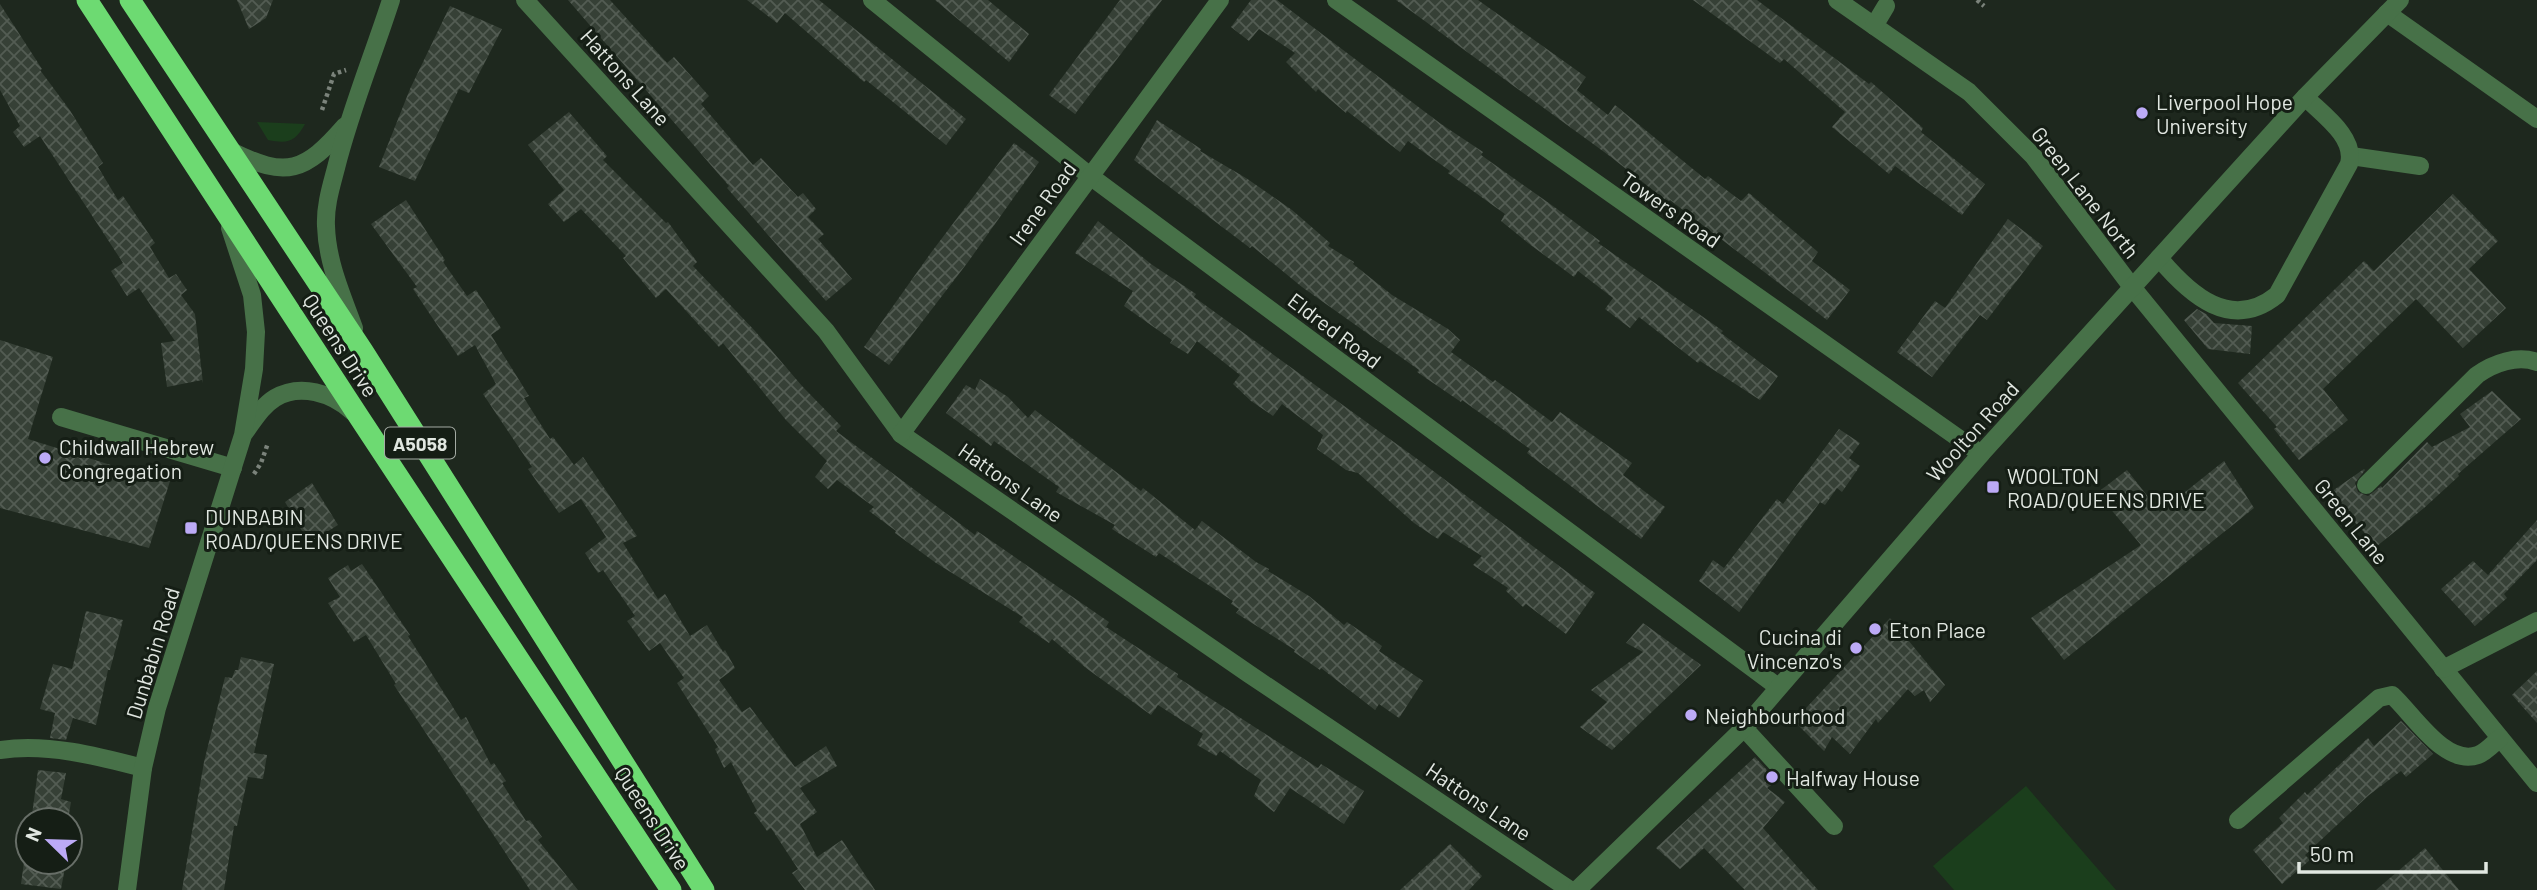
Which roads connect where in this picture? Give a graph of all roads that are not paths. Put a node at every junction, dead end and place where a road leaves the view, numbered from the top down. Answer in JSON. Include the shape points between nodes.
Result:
{"nodes":[{"id":1,"x":87,"y":0,"type":"edge"},
{"id":2,"x":130,"y":0,"type":"edge"},
{"id":3,"x":391,"y":0,"type":"edge"},
{"id":4,"x":525,"y":0,"type":"edge"},
{"id":5,"x":872,"y":0,"type":"edge"},
{"id":6,"x":1220,"y":0,"type":"edge"},
{"id":7,"x":1336,"y":0,"type":"edge"},
{"id":8,"x":1837,"y":0,"type":"edge"},
{"id":9,"x":1886,"y":6,"type":"dead end"},
{"id":10,"x":2393,"y":6,"type":"edge"},
{"id":11,"x":1874,"y":26,"type":"junction"},
{"id":12,"x":2305,"y":97,"type":"junction"},
{"id":13,"x":2537,"y":119,"type":"edge"},
{"id":14,"x":347,"y":123,"type":"junction"},
{"id":15,"x":231,"y":151,"type":"junction"},
{"id":16,"x":2351,"y":156,"type":"junction"},
{"id":17,"x":2420,"y":166,"type":"dead end"},
{"id":18,"x":1090,"y":176,"type":"junction"},
{"id":19,"x":221,"y":204,"type":"junction"},
{"id":20,"x":2159,"y":258,"type":"junction"},
{"id":21,"x":2132,"y":287,"type":"junction"},
{"id":22,"x":363,"y":351,"type":"junction"},
{"id":23,"x":2531,"y":360,"type":"edge"},
{"id":24,"x":61,"y":417,"type":"dead end"},
{"id":25,"x":359,"y":417,"type":"junction"},
{"id":26,"x":901,"y":434,"type":"junction"},
{"id":27,"x":243,"y":435,"type":"junction"},
{"id":28,"x":1981,"y":454,"type":"junction"},
{"id":29,"x":233,"y":468,"type":"junction"},
{"id":30,"x":2366,"y":485,"type":"dead end"},
{"id":31,"x":2537,"y":621,"type":"edge"},
{"id":32,"x":2443,"y":669,"type":"junction"},
{"id":33,"x":1778,"y":687,"type":"junction"},
{"id":34,"x":1744,"y":727,"type":"junction"},
{"id":35,"x":2500,"y":738,"type":"junction"},
{"id":36,"x":0,"y":750,"type":"edge"},
{"id":37,"x":144,"y":768,"type":"junction"},
{"id":38,"x":2537,"y":783,"type":"edge"},
{"id":39,"x":2238,"y":820,"type":"dead end"},
{"id":40,"x":1834,"y":827,"type":"dead end"},
{"id":41,"x":127,"y":890,"type":"edge"},
{"id":42,"x":671,"y":890,"type":"edge"},
{"id":43,"x":704,"y":890,"type":"edge"},
{"id":44,"x":1570,"y":890,"type":"edge"},
{"id":45,"x":1577,"y":890,"type":"edge"}],
"edges":[{"from":1,"to":19,"type":"highway","name":"Queens Drive","number":"A5058"},
{"from":2,"to":15,"type":"highway","name":"Queens Drive","number":"A5058"},
{"from":3,"to":14,"type":"street"},
{"from":4,"to":26,"type":"street","name":"Hattons Lane","via":[[826,331]]},
{"from":5,"to":18,"type":"street","name":"Eldred Road"},
{"from":6,"to":18,"type":"street","name":"Irene Road"},
{"from":7,"to":28,"type":"street","name":"Towers Road"},
{"from":8,"to":11,"type":"street","name":"Green Lane North"},
{"from":9,"to":11,"type":"street"},
{"from":10,"to":12,"type":"street","name":"Woolton Road"},
{"from":10,"to":13,"type":"street"},
{"from":11,"to":21,"type":"street","name":"Green Lane North","via":[[1969,92],[2034,157]]},
{"from":12,"to":16,"type":"street","via":[[2338,129]]},
{"from":12,"to":20,"type":"street","name":"Woolton Road"},
{"from":14,"to":15,"type":"street","via":[[323,151],[293,167],[256,164]]},
{"from":14,"to":22,"type":"street","via":[[326,208],[326,227],[332,268]]},
{"from":15,"to":22,"type":"highway","name":"Queens Drive","number":"A5058"},
{"from":16,"to":17,"type":"street"},
{"from":16,"to":20,"type":"street","via":[[2277,295],[2268,303],[2251,310],[2227,310],[2212,304],[2188,291]]},
{"from":18,"to":26,"type":"street","name":"Irene Road"},
{"from":18,"to":33,"type":"street","name":"Eldred Road"},
{"from":19,"to":25,"type":"highway","name":"Queens Drive","number":"A5058"},
{"from":19,"to":27,"type":"street","name":"Dunbabin Road","via":[[246,274],[256,319],[254,369]]},
{"from":20,"to":21,"type":"street","name":"Woolton Road"},
{"from":21,"to":28,"type":"street","name":"Woolton Road"},
{"from":21,"to":32,"type":"street","name":"Green Lane"},
{"from":22,"to":43,"type":"highway","name":"Queens Drive","number":"A5058"},
{"from":23,"to":30,"type":"street","via":[[2490,366],[2477,374]]},
{"from":24,"to":29,"type":"street"},
{"from":25,"to":27,"type":"street","name":"Dunbabin Road","via":[[345,404],[315,391],[288,393],[260,412]]},
{"from":25,"to":42,"type":"highway","name":"Queens Drive","number":"A5058"},
{"from":26,"to":44,"type":"street","name":"Hattons Lane"},
{"from":27,"to":29,"type":"street","name":"Dunbabin Road"},
{"from":28,"to":33,"type":"street","name":"Woolton Road"},
{"from":29,"to":37,"type":"street","name":"Dunbabin Road","via":[[157,708]]},
{"from":31,"to":32,"type":"street"},
{"from":32,"to":35,"type":"street","name":"Green Lane"},
{"from":33,"to":34,"type":"street","name":"Woolton Road"},
{"from":34,"to":40,"type":"street"},
{"from":34,"to":45,"type":"street","name":"Woolton Road"},
{"from":35,"to":38,"type":"street","name":"Green Lane"},
{"from":35,"to":39,"type":"street","via":[[2479,754],[2461,758],[2443,749],[2392,695],[2379,698]]},
{"from":36,"to":37,"type":"street","via":[[59,750]]},
{"from":37,"to":41,"type":"street","name":"Dunbabin Road"}]}
